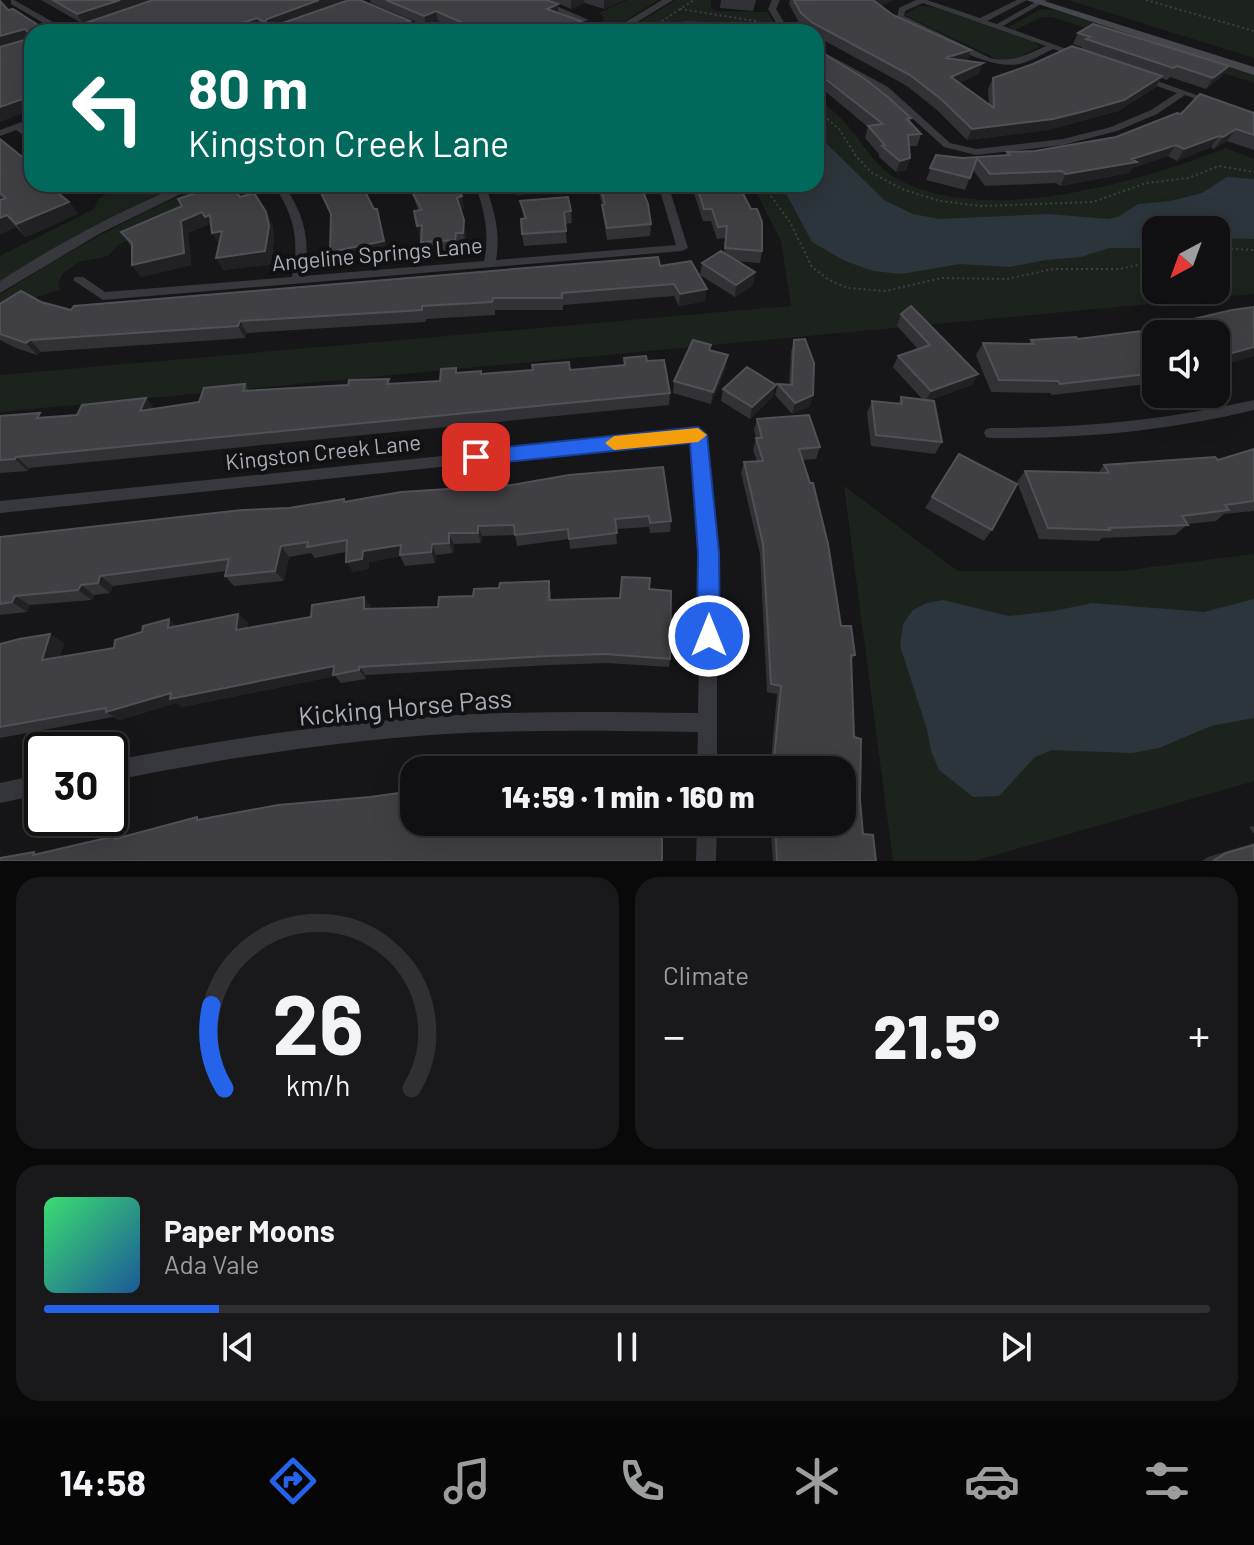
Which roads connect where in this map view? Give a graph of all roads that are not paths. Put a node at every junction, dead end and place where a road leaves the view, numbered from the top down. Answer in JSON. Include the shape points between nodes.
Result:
{"nodes":[{"id":1,"x":536,"y":0,"type":"edge"},
{"id":2,"x":668,"y":0,"type":"edge"},
{"id":3,"x":776,"y":0,"type":"edge"},
{"id":4,"x":922,"y":0,"type":"edge"},
{"id":5,"x":1023,"y":0,"type":"edge"},
{"id":6,"x":1061,"y":0,"type":"edge"},
{"id":7,"x":18,"y":1,"type":"edge"},
{"id":8,"x":1039,"y":1,"type":"edge"},
{"id":9,"x":0,"y":5,"type":"edge"},
{"id":10,"x":382,"y":13,"type":"edge"},
{"id":11,"x":585,"y":20,"type":"dead end"},
{"id":12,"x":980,"y":21,"type":"junction"},
{"id":13,"x":52,"y":24,"type":"edge"},
{"id":14,"x":408,"y":24,"type":"edge"},
{"id":15,"x":628,"y":24,"type":"edge"},
{"id":16,"x":781,"y":24,"type":"edge"},
{"id":17,"x":997,"y":27,"type":"junction"},
{"id":18,"x":1052,"y":46,"type":"junction"},
{"id":19,"x":824,"y":55,"type":"edge"},
{"id":20,"x":1096,"y":61,"type":"edge"},
{"id":21,"x":1254,"y":61,"type":"edge"},
{"id":22,"x":1254,"y":71,"type":"edge"},
{"id":23,"x":1125,"y":72,"type":"edge"},
{"id":24,"x":1184,"y":92,"type":"junction"},
{"id":25,"x":1226,"y":107,"type":"edge"},
{"id":26,"x":24,"y":124,"type":"edge"},
{"id":27,"x":17,"y":127,"type":"junction"},
{"id":28,"x":24,"y":132,"type":"edge"},
{"id":29,"x":0,"y":133,"type":"edge"},
{"id":30,"x":175,"y":192,"type":"edge"},
{"id":31,"x":284,"y":192,"type":"edge"},
{"id":32,"x":483,"y":192,"type":"edge"},
{"id":33,"x":665,"y":192,"type":"edge"},
{"id":34,"x":489,"y":264,"type":"junction"},
{"id":35,"x":79,"y":280,"type":"dead end"},
{"id":36,"x":297,"y":280,"type":"junction"},
{"id":37,"x":0,"y":288,"type":"edge"},
{"id":38,"x":1254,"y":405,"type":"edge"},
{"id":39,"x":991,"y":433,"type":"dead end"},
{"id":40,"x":0,"y":507,"type":"edge"},
{"id":41,"x":708,"y":723,"type":"junction"},
{"id":42,"x":707,"y":756,"type":"edge"},
{"id":43,"x":128,"y":768,"type":"edge"},
{"id":44,"x":24,"y":788,"type":"edge"},
{"id":45,"x":0,"y":793,"type":"edge"},
{"id":46,"x":707,"y":836,"type":"edge"},
{"id":47,"x":706,"y":861,"type":"edge"}],
"edges":[{"from":1,"to":11,"type":"street"},
{"from":2,"to":15,"type":"street"},
{"from":3,"to":16,"type":"street","via":[[772,9]]},
{"from":4,"to":12,"type":"street"},
{"from":4,"to":18,"type":"street","via":[[902,10],[900,17],[988,60],[1019,62]]},
{"from":5,"to":12,"type":"street"},
{"from":6,"to":21,"type":"main road"},
{"from":7,"to":9,"type":"street"},
{"from":7,"to":13,"type":"street"},
{"from":8,"to":17,"type":"street"},
{"from":8,"to":22,"type":"main road"},
{"from":10,"to":14,"type":"street"},
{"from":12,"to":17,"type":"street"},
{"from":17,"to":18,"type":"street"},
{"from":18,"to":20,"type":"street"},
{"from":19,"to":24,"type":"street","via":[[885,89],[947,145],[976,152],[1063,142],[1135,121]]},
{"from":23,"to":24,"type":"street"},
{"from":24,"to":25,"type":"street"},
{"from":26,"to":27,"type":"street"},
{"from":27,"to":28,"type":"street"},
{"from":27,"to":29,"type":"street"},
{"from":30,"to":37,"type":"street"},
{"from":31,"to":36,"type":"street","via":[[296,207],[302,235]]},
{"from":32,"to":34,"type":"street","via":[[494,247]]},
{"from":33,"to":34,"type":"street","name":"Angeline Springs Lane","via":[[682,248]]},
{"from":34,"to":36,"type":"street","name":"Angeline Springs Lane"},
{"from":35,"to":36,"type":"street","name":"Angeline Springs Lane","via":[[103,296]]},
{"from":38,"to":39,"type":"street","via":[[1115,432]]},
{"from":40,"to":41,"type":"street","name":"Kingston Creek Lane","via":[[698,435],[709,553]]},
{"from":41,"to":42,"type":"street"},
{"from":41,"to":43,"type":"street","name":"Kicking Horse Pass","via":[[547,720],[391,729]]},
{"from":44,"to":45,"type":"street"},
{"from":46,"to":47,"type":"street"}]}
